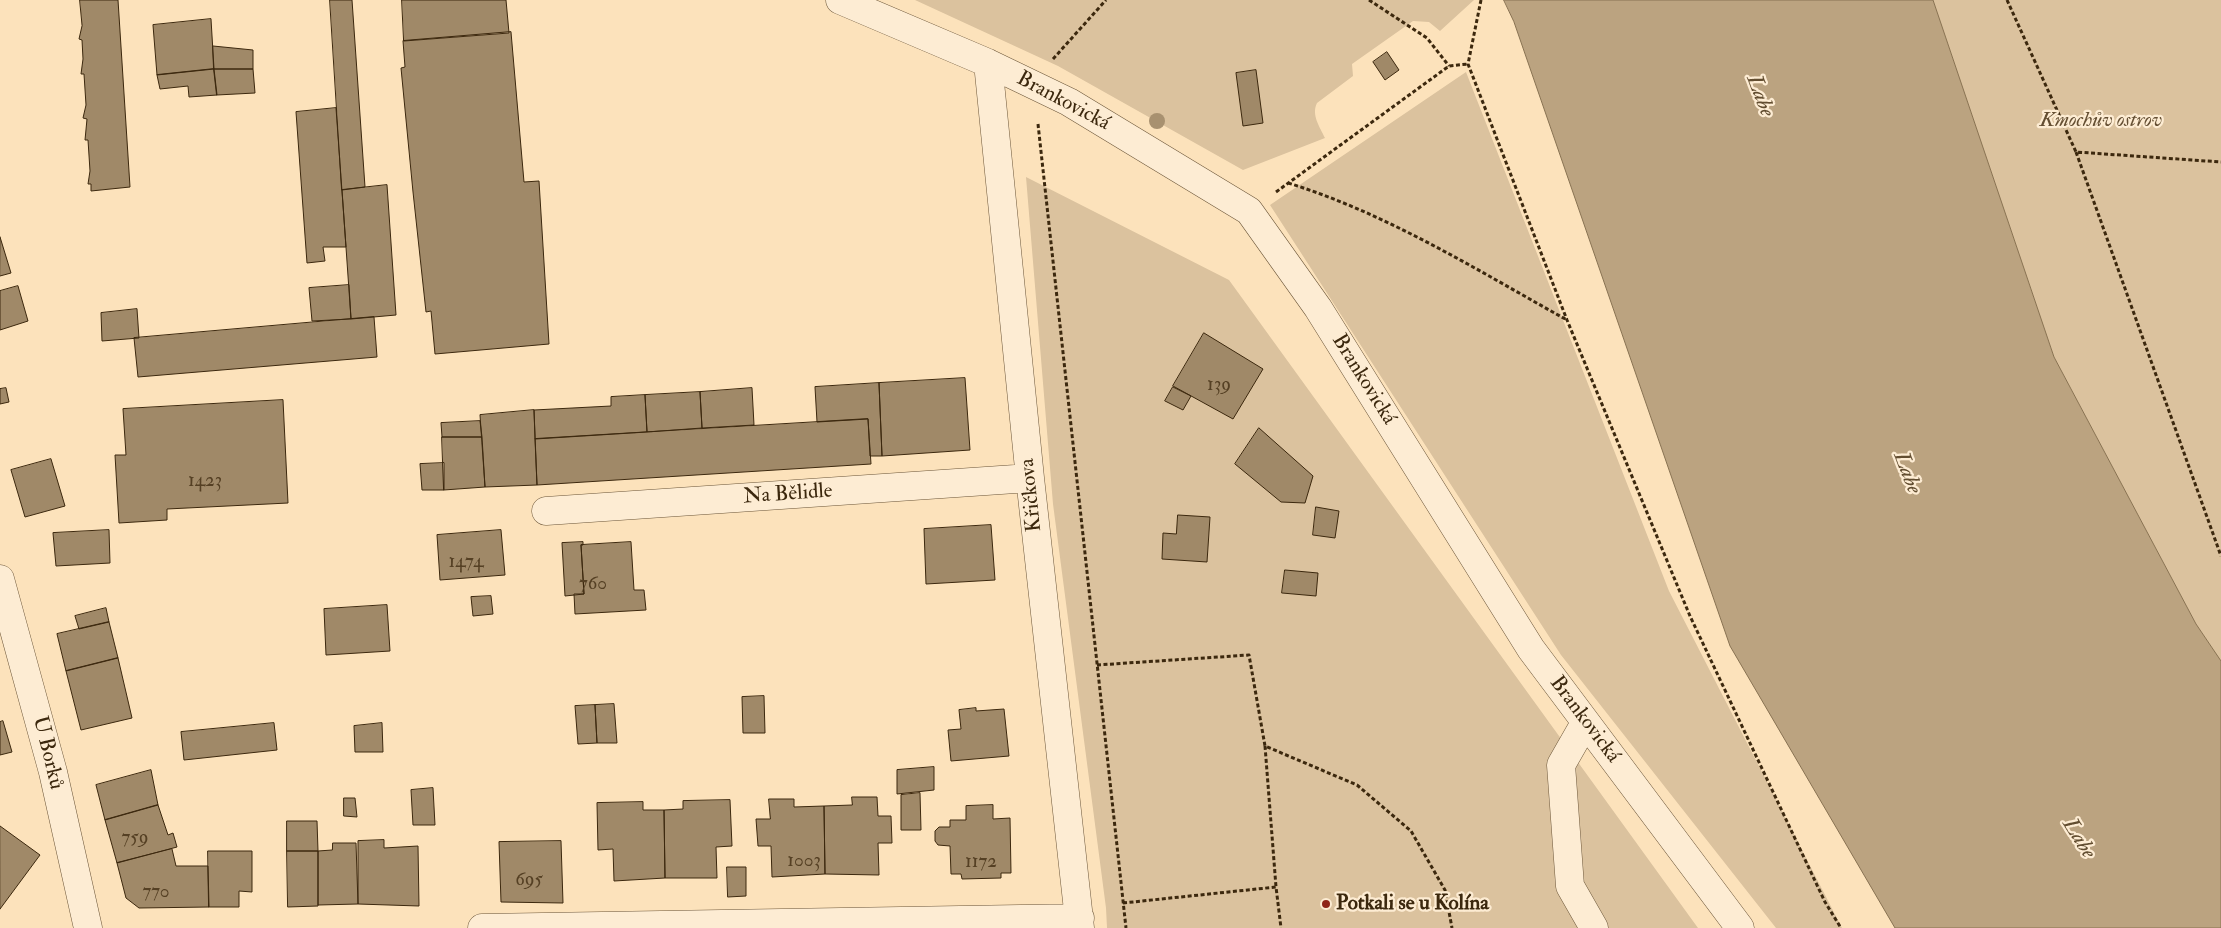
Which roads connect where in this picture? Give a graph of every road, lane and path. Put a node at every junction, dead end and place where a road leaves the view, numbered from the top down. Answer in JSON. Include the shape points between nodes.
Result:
{"nodes":[{"id":1,"x":840,"y":0,"type":"edge"},
{"id":2,"x":1106,"y":0,"type":"edge"},
{"id":3,"x":1369,"y":0,"type":"edge"},
{"id":4,"x":1482,"y":0,"type":"edge"},
{"id":5,"x":2007,"y":0,"type":"edge"},
{"id":6,"x":988,"y":63,"type":"junction"},
{"id":7,"x":1468,"y":64,"type":"junction"},
{"id":8,"x":1449,"y":66,"type":"junction"},
{"id":9,"x":1034,"y":85,"type":"junction"},
{"id":10,"x":2076,"y":152,"type":"junction"},
{"id":11,"x":2221,"y":162,"type":"edge"},
{"id":12,"x":1288,"y":183,"type":"junction"},
{"id":13,"x":1249,"y":211,"type":"junction"},
{"id":14,"x":1568,"y":320,"type":"junction"},
{"id":15,"x":1030,"y":478,"type":"junction"},
{"id":16,"x":546,"y":511,"type":"dead end"},
{"id":17,"x":2221,"y":556,"type":"edge"},
{"id":18,"x":0,"y":579,"type":"edge"},
{"id":19,"x":1097,"y":665,"type":"junction"},
{"id":20,"x":1586,"y":723,"type":"junction"},
{"id":21,"x":1265,"y":746,"type":"junction"},
{"id":22,"x":1276,"y":887,"type":"junction"},
{"id":23,"x":1123,"y":903,"type":"junction"},
{"id":24,"x":1080,"y":923,"type":"edge"},
{"id":25,"x":88,"y":928,"type":"edge"},
{"id":26,"x":482,"y":928,"type":"edge"},
{"id":27,"x":1126,"y":928,"type":"edge"},
{"id":28,"x":1281,"y":928,"type":"edge"},
{"id":29,"x":1452,"y":928,"type":"edge"},
{"id":30,"x":1594,"y":928,"type":"edge"},
{"id":31,"x":1740,"y":928,"type":"edge"},
{"id":32,"x":1841,"y":928,"type":"edge"}],
"edges":[{"from":1,"to":6,"type":"street","name":"Brankovická"},
{"from":2,"to":9,"type":"path","via":[[1045,68]]},
{"from":3,"to":8,"type":"path","via":[[1426,38]]},
{"from":4,"to":7,"type":"path"},
{"from":5,"to":10,"type":"path"},
{"from":6,"to":9,"type":"street","name":"Brankovická"},
{"from":6,"to":15,"type":"street","name":"Křičkova"},
{"from":7,"to":8,"type":"path"},
{"from":7,"to":14,"type":"path"},
{"from":8,"to":12,"type":"path"},
{"from":9,"to":13,"type":"street","name":"Brankovická","via":[[1069,102]]},
{"from":9,"to":19,"type":"path"},
{"from":10,"to":11,"type":"path"},
{"from":10,"to":17,"type":"path"},
{"from":12,"to":13,"type":"path"},
{"from":12,"to":14,"type":"path","via":[[1321,193],[1436,247]]},
{"from":13,"to":20,"type":"street","name":"Brankovická","via":[[1318,308],[1530,649]]},
{"from":14,"to":32,"type":"path","via":[[1690,616]]},
{"from":15,"to":16,"type":"street","name":"Na Bělidle"},
{"from":15,"to":24,"type":"street","name":"Křičkova"},
{"from":18,"to":25,"type":"street","name":"U Borků","via":[[53,772]]},
{"from":19,"to":21,"type":"path","via":[[1249,655]]},
{"from":19,"to":23,"type":"path"},
{"from":20,"to":30,"type":"street","via":[[1561,765],[1570,886]]},
{"from":20,"to":31,"type":"street","name":"Brankovická"},
{"from":21,"to":22,"type":"path"},
{"from":21,"to":29,"type":"path","via":[[1357,785],[1411,831],[1445,890]]},
{"from":22,"to":23,"type":"path"},
{"from":22,"to":28,"type":"path"},
{"from":23,"to":27,"type":"path"},
{"from":24,"to":26,"type":"street"}]}
